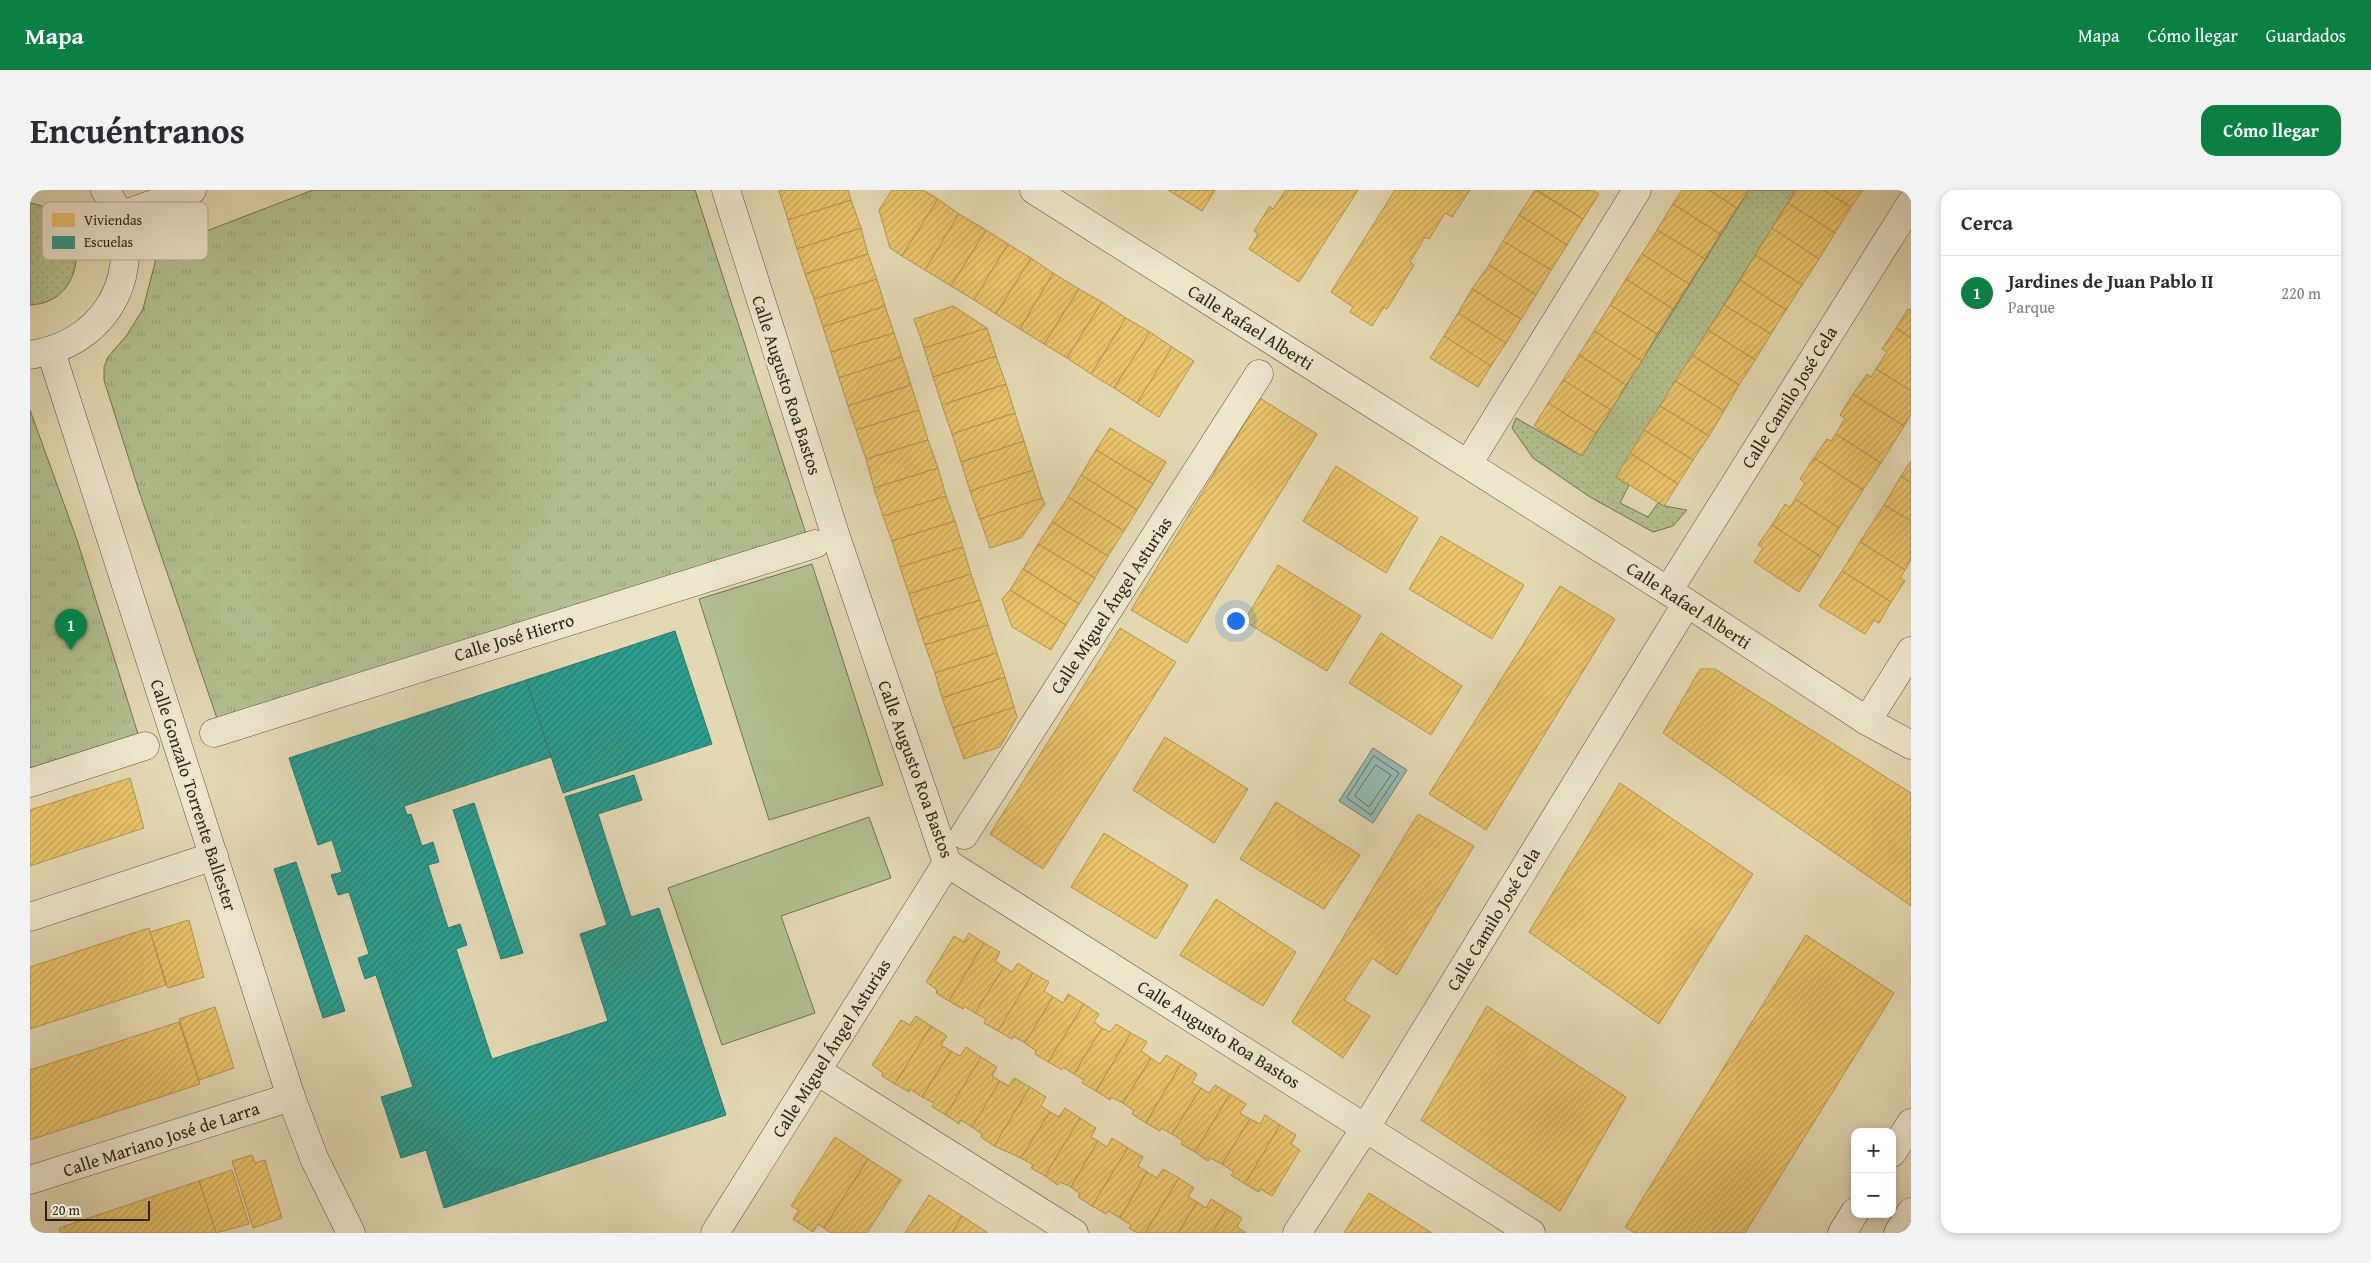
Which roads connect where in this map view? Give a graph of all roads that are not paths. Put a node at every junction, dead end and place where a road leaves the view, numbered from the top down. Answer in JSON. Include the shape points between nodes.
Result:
{"nodes":[{"id":1,"x":105,"y":190,"type":"edge"},
{"id":2,"x":192,"y":190,"type":"edge"},
{"id":3,"x":726,"y":190,"type":"edge"},
{"id":4,"x":1034,"y":190,"type":"edge"},
{"id":5,"x":1637,"y":190,"type":"edge"},
{"id":6,"x":112,"y":202,"type":"edge"},
{"id":7,"x":159,"y":202,"type":"edge"},
{"id":8,"x":1911,"y":203,"type":"edge"},
{"id":9,"x":124,"y":260,"type":"edge"},
{"id":10,"x":40,"y":353,"type":"edge"},
{"id":11,"x":1259,"y":374,"type":"dead end"},
{"id":12,"x":1468,"y":464,"type":"junction"},
{"id":13,"x":815,"y":544,"type":"dead end"},
{"id":14,"x":1677,"y":597,"type":"junction"},
{"id":15,"x":1911,"y":651,"type":"edge"},
{"id":16,"x":1867,"y":721,"type":"junction"},
{"id":17,"x":214,"y":733,"type":"dead end"},
{"id":18,"x":1911,"y":745,"type":"edge"},
{"id":19,"x":145,"y":746,"type":"dead end"},
{"id":20,"x":30,"y":783,"type":"edge"},
{"id":21,"x":964,"y":835,"type":"dead end"},
{"id":22,"x":214,"y":856,"type":"junction"},
{"id":23,"x":947,"y":863,"type":"junction"},
{"id":24,"x":30,"y":917,"type":"edge"},
{"id":25,"x":816,"y":1071,"type":"junction"},
{"id":26,"x":291,"y":1097,"type":"junction"},
{"id":27,"x":1911,"y":1123,"type":"edge"},
{"id":28,"x":1366,"y":1126,"type":"junction"},
{"id":29,"x":1896,"y":1147,"type":"edge"},
{"id":30,"x":30,"y":1180,"type":"edge"},
{"id":31,"x":1911,"y":1212,"type":"edge"},
{"id":32,"x":1851,"y":1218,"type":"edge"},
{"id":33,"x":724,"y":1230,"type":"edge"},
{"id":34,"x":351,"y":1233,"type":"edge"},
{"id":35,"x":1074,"y":1233,"type":"edge"},
{"id":36,"x":1297,"y":1233,"type":"edge"},
{"id":37,"x":1531,"y":1233,"type":"edge"},
{"id":38,"x":1842,"y":1233,"type":"edge"},
{"id":39,"x":1898,"y":1233,"type":"edge"}],
"edges":[{"from":1,"to":6,"type":"street"},
{"from":2,"to":7,"type":"street"},
{"from":3,"to":23,"type":"street","name":"Calle Augusto Roa Bastos","via":[[836,537]]},
{"from":4,"to":12,"type":"street","name":"Calle Rafael Alberti"},
{"from":5,"to":12,"type":"street"},
{"from":8,"to":14,"type":"street","name":"Calle Camilo José Cela"},
{"from":9,"to":10,"type":"street","via":[[121,283],[106,313],[82,337]]},
{"from":10,"to":22,"type":"street","name":"Calle Gonzalo Torrente Ballester"},
{"from":11,"to":21,"type":"street","name":"Calle Miguel Ángel Asturias"},
{"from":12,"to":14,"type":"street","name":"Calle Rafael Alberti"},
{"from":13,"to":17,"type":"street","name":"Calle José Hierro"},
{"from":14,"to":16,"type":"street","name":"Calle Rafael Alberti"},
{"from":14,"to":28,"type":"street","name":"Calle Camilo José Cela"},
{"from":15,"to":16,"type":"street"},
{"from":16,"to":18,"type":"street","name":"Calle Rafael Alberti"},
{"from":19,"to":20,"type":"street"},
{"from":22,"to":24,"type":"street"},
{"from":22,"to":26,"type":"street","name":"Calle Gonzalo Torrente Ballester"},
{"from":23,"to":25,"type":"street","name":"Calle Miguel Ángel Asturias"},
{"from":23,"to":28,"type":"street","name":"Calle Augusto Roa Bastos"},
{"from":25,"to":33,"type":"street","name":"Calle Miguel Ángel Asturias"},
{"from":25,"to":35,"type":"street"},
{"from":26,"to":30,"type":"street","name":"Calle Mariano José de Larra"},
{"from":26,"to":34,"type":"street","name":"Calle Gonzalo Torrente Ballester","via":[[314,1158]]},
{"from":27,"to":29,"type":"street"},
{"from":28,"to":36,"type":"street","name":"Calle Camilo José Cela"},
{"from":28,"to":37,"type":"street","name":"Calle Augusto Roa Bastos"},
{"from":31,"to":39,"type":"street"},
{"from":32,"to":38,"type":"street"}]}
